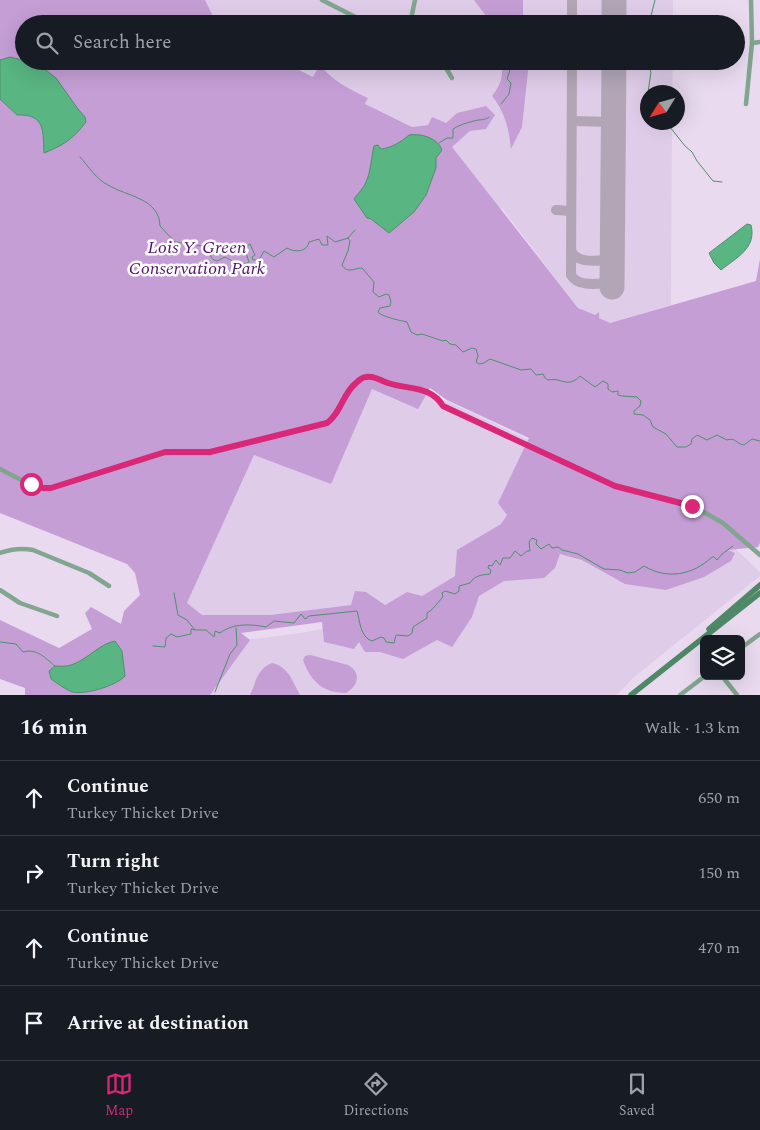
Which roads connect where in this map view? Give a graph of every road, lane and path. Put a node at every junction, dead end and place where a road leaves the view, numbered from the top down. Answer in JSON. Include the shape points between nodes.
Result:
{"nodes":[{"id":1,"x":322,"y":0,"type":"edge"},
{"id":2,"x":415,"y":0,"type":"edge"},
{"id":3,"x":751,"y":0,"type":"edge"},
{"id":4,"x":351,"y":15,"type":"edge"},
{"id":5,"x":412,"y":15,"type":"edge"},
{"id":6,"x":760,"y":42,"type":"edge"},
{"id":7,"x":752,"y":43,"type":"junction"},
{"id":8,"x":447,"y":70,"type":"edge"},
{"id":9,"x":452,"y":78,"type":"dead end"},
{"id":10,"x":746,"y":104,"type":"dead end"},
{"id":11,"x":0,"y":469,"type":"edge"},
{"id":12,"x":0,"y":553,"type":"edge"},
{"id":13,"x":760,"y":555,"type":"edge"},
{"id":14,"x":760,"y":585,"type":"edge"},
{"id":15,"x":108,"y":586,"type":"dead end"},
{"id":16,"x":0,"y":590,"type":"edge"},
{"id":17,"x":760,"y":593,"type":"edge"},
{"id":18,"x":57,"y":616,"type":"dead end"},
{"id":19,"x":760,"y":634,"type":"edge"},
{"id":20,"x":745,"y":645,"type":"edge"},
{"id":21,"x":680,"y":656,"type":"junction"},
{"id":22,"x":700,"y":680,"type":"edge"},
{"id":23,"x":725,"y":680,"type":"edge"},
{"id":24,"x":631,"y":695,"type":"edge"},
{"id":25,"x":680,"y":695,"type":"edge"},
{"id":26,"x":737,"y":695,"type":"edge"}],
"edges":[{"from":1,"to":4,"type":"street"},
{"from":2,"to":5,"type":"street"},
{"from":3,"to":7,"type":"street"},
{"from":6,"to":7,"type":"street"},
{"from":7,"to":10,"type":"street"},
{"from":8,"to":9,"type":"street"},
{"from":11,"to":13,"type":"street","via":[[31,484],[51,488],[165,452],[210,452],[316,427],[332,419],[349,389],[367,376],[427,392],[438,398],[443,406],[461,415],[615,486],[702,510]]},
{"from":12,"to":15,"type":"street","via":[[32,550],[89,572]]},
{"from":14,"to":21,"type":"main road"},
{"from":16,"to":18,"type":"street","via":[[20,603]]},
{"from":17,"to":21,"type":"main road"},
{"from":19,"to":20,"type":"street"},
{"from":21,"to":24,"type":"main road"},
{"from":22,"to":25,"type":"street"},
{"from":23,"to":26,"type":"street"}]}
